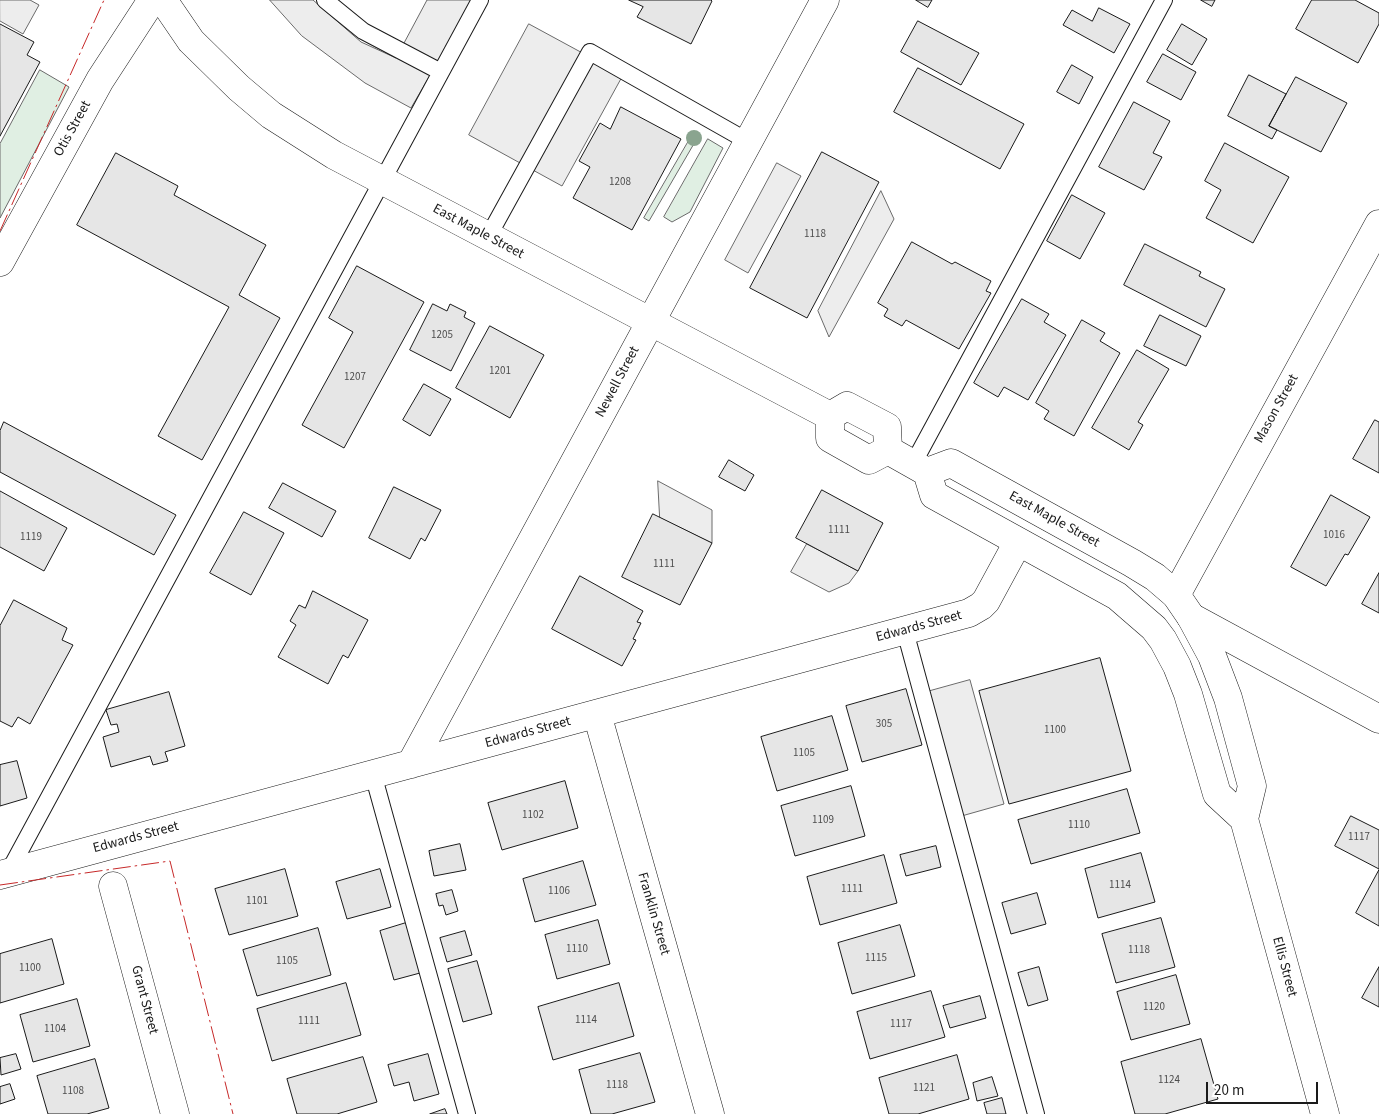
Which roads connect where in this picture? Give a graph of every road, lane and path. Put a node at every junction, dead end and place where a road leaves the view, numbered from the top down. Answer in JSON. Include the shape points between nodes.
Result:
{"nodes":[{"id":1,"x":152,"y":0,"type":"edge"},
{"id":2,"x":163,"y":0,"type":"edge"},
{"id":3,"x":325,"y":0,"type":"edge"},
{"id":4,"x":480,"y":0,"type":"edge"},
{"id":5,"x":826,"y":0,"type":"edge"},
{"id":6,"x":1164,"y":0,"type":"edge"},
{"id":7,"x":441,"y":72,"type":"junction"},
{"id":8,"x":749,"y":142,"type":"junction"},
{"id":9,"x":382,"y":181,"type":"junction"},
{"id":10,"x":1379,"y":224,"type":"edge"},
{"id":11,"x":488,"y":237,"type":"junction"},
{"id":12,"x":0,"y":262,"type":"edge"},
{"id":13,"x":650,"y":322,"type":"junction"},
{"id":14,"x":830,"y":416,"type":"junction"},
{"id":15,"x":888,"y":450,"type":"junction"},
{"id":16,"x":920,"y":468,"type":"junction"},
{"id":17,"x":1018,"y":542,"type":"junction"},
{"id":18,"x":1176,"y":595,"type":"junction"},
{"id":19,"x":1191,"y":617,"type":"junction"},
{"id":20,"x":905,"y":631,"type":"junction"},
{"id":21,"x":597,"y":714,"type":"junction"},
{"id":22,"x":1379,"y":719,"type":"edge"},
{"id":23,"x":411,"y":764,"type":"junction"},
{"id":24,"x":373,"y":774,"type":"junction"},
{"id":25,"x":1244,"y":819,"type":"junction"},
{"id":26,"x":4,"y":874,"type":"edge"},
{"id":27,"x":112,"y":886,"type":"dead end"},
{"id":28,"x":175,"y":1114,"type":"edge"},
{"id":29,"x":467,"y":1114,"type":"edge"},
{"id":30,"x":710,"y":1114,"type":"edge"},
{"id":31,"x":1036,"y":1114,"type":"edge"},
{"id":32,"x":1325,"y":1114,"type":"edge"}],
"edges":[{"from":1,"to":12,"type":"street","name":"Otis Street","via":[[97,86]]},
{"from":2,"to":9,"type":"street","name":"East Maple Street","via":[[191,41],[271,115]]},
{"from":3,"to":7,"type":"lane","via":[[363,31]]},
{"from":4,"to":7,"type":"lane"},
{"from":5,"to":8,"type":"street","name":"Newell Street"},
{"from":6,"to":16,"type":"lane"},
{"from":7,"to":9,"type":"lane"},
{"from":8,"to":11,"type":"lane","via":[[590,52]]},
{"from":8,"to":13,"type":"street","name":"Newell Street"},
{"from":9,"to":11,"type":"street","name":"East Maple Street"},
{"from":9,"to":26,"type":"lane"},
{"from":10,"to":18,"type":"street","name":"Mason Street"},
{"from":11,"to":13,"type":"street","name":"East Maple Street"},
{"from":13,"to":14,"type":"street","name":"East Maple Street"},
{"from":13,"to":23,"type":"street","name":"Newell Street"},
{"from":14,"to":15,"type":"street","via":[[847,406],[887,427]]},
{"from":14,"to":15,"type":"street","via":[[830,438],[870,460]]},
{"from":15,"to":16,"type":"street"},
{"from":16,"to":17,"type":"street","via":[[934,496]]},
{"from":16,"to":18,"type":"street","name":"East Maple Street","via":[[951,464],[1132,563]]},
{"from":17,"to":20,"type":"street","name":"Edwards Street","via":[[982,606],[969,613]]},
{"from":17,"to":25,"type":"street","via":[[1117,596],[1154,628],[1177,666],[1188,694],[1217,794]]},
{"from":18,"to":19,"type":"street","name":"Ellis Street"},
{"from":19,"to":22,"type":"street"},
{"from":19,"to":25,"type":"street","name":"Ellis Street","via":[[1212,656],[1228,698],[1252,786]]},
{"from":20,"to":21,"type":"street","name":"Edwards Street"},
{"from":20,"to":31,"type":"lane"},
{"from":21,"to":23,"type":"street","name":"Edwards Street"},
{"from":21,"to":30,"type":"street","name":"Franklin Street"},
{"from":23,"to":24,"type":"street","name":"Edwards Street"},
{"from":24,"to":26,"type":"street","name":"Edwards Street"},
{"from":24,"to":29,"type":"lane"},
{"from":25,"to":32,"type":"street","name":"Ellis Street"},
{"from":27,"to":28,"type":"street","name":"Grant Street"}]}
